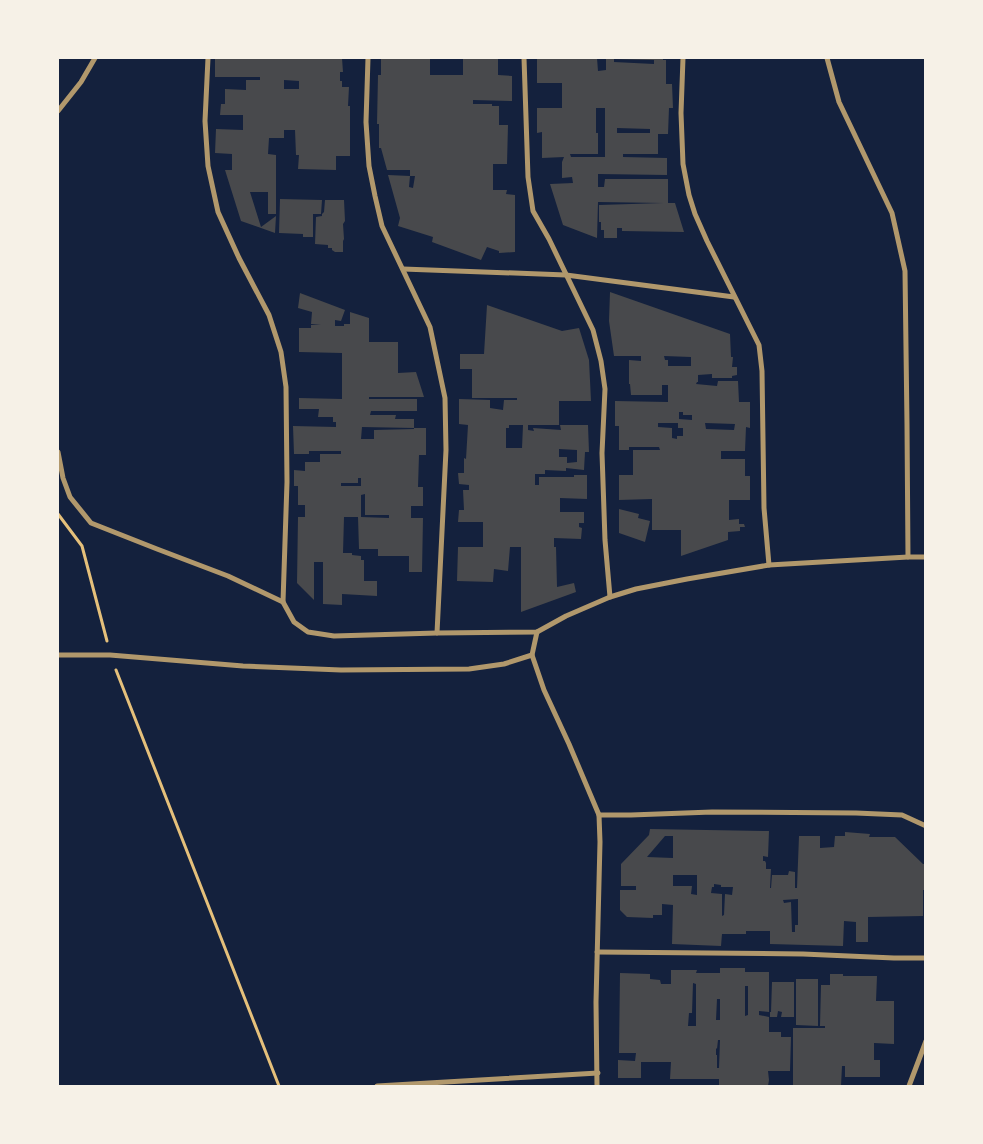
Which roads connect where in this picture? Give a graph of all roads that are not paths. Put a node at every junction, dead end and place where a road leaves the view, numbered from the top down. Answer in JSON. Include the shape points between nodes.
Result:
{"nodes":[{"id":1,"x":95,"y":58,"type":"edge"},
{"id":2,"x":208,"y":58,"type":"edge"},
{"id":3,"x":368,"y":58,"type":"edge"},
{"id":4,"x":524,"y":58,"type":"edge"},
{"id":5,"x":683,"y":58,"type":"edge"},
{"id":6,"x":827,"y":58,"type":"edge"},
{"id":7,"x":58,"y":111,"type":"edge"},
{"id":8,"x":403,"y":270,"type":"junction"},
{"id":9,"x":566,"y":275,"type":"junction"},
{"id":10,"x":734,"y":297,"type":"junction"},
{"id":11,"x":58,"y":452,"type":"edge"},
{"id":12,"x":908,"y":557,"type":"junction"},
{"id":13,"x":926,"y":557,"type":"edge"},
{"id":14,"x":769,"y":565,"type":"junction"},
{"id":15,"x":610,"y":598,"type":"junction"},
{"id":16,"x":283,"y":602,"type":"junction"},
{"id":17,"x":537,"y":632,"type":"junction"},
{"id":18,"x":437,"y":633,"type":"junction"},
{"id":19,"x":58,"y":655,"type":"edge"},
{"id":20,"x":532,"y":655,"type":"junction"},
{"id":21,"x":599,"y":815,"type":"junction"},
{"id":22,"x":926,"y":826,"type":"edge"},
{"id":23,"x":597,"y":952,"type":"junction"},
{"id":24,"x":926,"y":958,"type":"edge"},
{"id":25,"x":926,"y":1041,"type":"edge"},
{"id":26,"x":598,"y":1073,"type":"junction"},
{"id":27,"x":377,"y":1086,"type":"edge"},
{"id":28,"x":597,"y":1086,"type":"edge"},
{"id":29,"x":909,"y":1086,"type":"edge"}],
"edges":[{"from":1,"to":7,"type":"street"},
{"from":2,"to":16,"type":"street","via":[[205,121],[208,166],[218,212],[269,315],[281,352],[286,387]]},
{"from":3,"to":8,"type":"street","via":[[366,122],[369,166],[382,226]]},
{"from":4,"to":9,"type":"street","via":[[528,176],[533,211]]},
{"from":5,"to":10,"type":"street","via":[[682,156],[689,195]]},
{"from":6,"to":12,"type":"street","via":[[839,102],[892,213],[905,271]]},
{"from":8,"to":9,"type":"street"},
{"from":8,"to":18,"type":"street","via":[[430,327],[445,398],[446,450]]},
{"from":9,"to":10,"type":"street"},
{"from":9,"to":15,"type":"street","via":[[593,330],[605,389],[602,453]]},
{"from":10,"to":14,"type":"street","via":[[758,345],[762,371],[764,508]]},
{"from":11,"to":16,"type":"street","via":[[70,497],[91,523],[228,576]]},
{"from":12,"to":13,"type":"street"},
{"from":12,"to":14,"type":"street"},
{"from":14,"to":15,"type":"street","via":[[645,587]]},
{"from":15,"to":17,"type":"street"},
{"from":16,"to":18,"type":"street","via":[[294,622],[308,632],[334,636]]},
{"from":17,"to":18,"type":"street"},
{"from":17,"to":20,"type":"street"},
{"from":19,"to":20,"type":"street","via":[[378,670],[469,669],[504,664]]},
{"from":20,"to":21,"type":"street"},
{"from":21,"to":22,"type":"street","via":[[856,812],[902,815]]},
{"from":21,"to":23,"type":"street"},
{"from":23,"to":24,"type":"street"},
{"from":23,"to":26,"type":"street"},
{"from":25,"to":29,"type":"street"},
{"from":26,"to":27,"type":"street"},
{"from":26,"to":28,"type":"street"}]}
